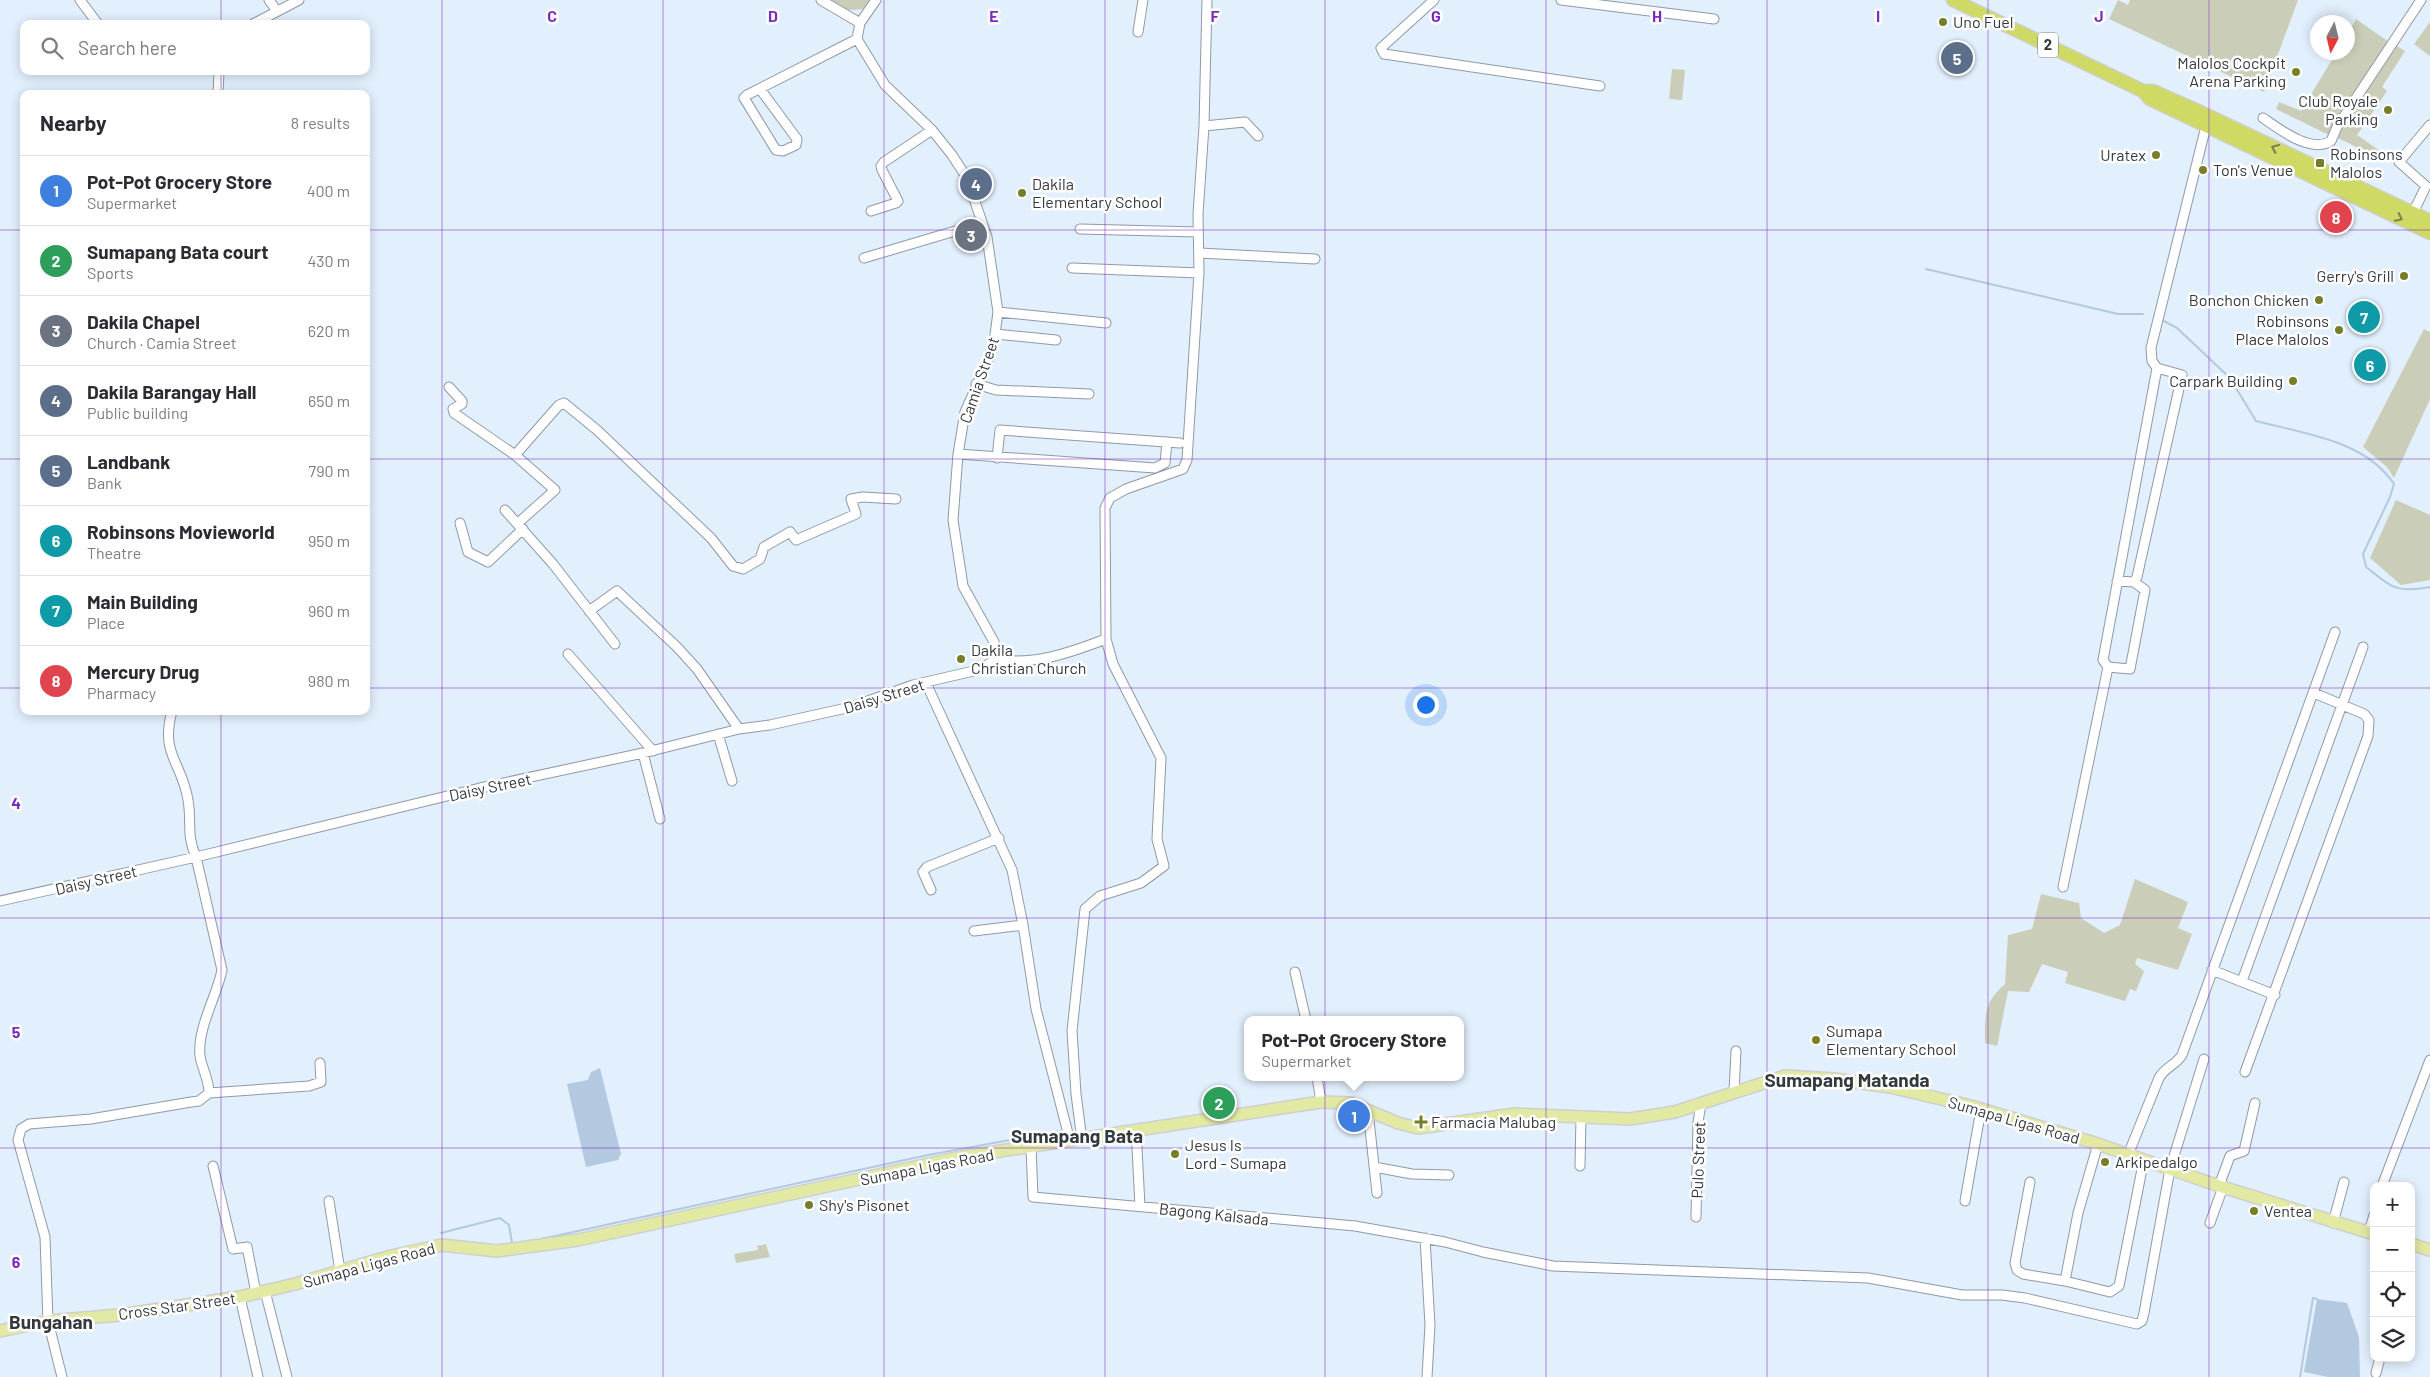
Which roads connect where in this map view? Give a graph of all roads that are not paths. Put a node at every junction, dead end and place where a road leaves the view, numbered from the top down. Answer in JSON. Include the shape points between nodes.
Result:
{"nodes":[{"id":1,"x":80,"y":0,"type":"edge"},
{"id":2,"x":269,"y":0,"type":"edge"},
{"id":3,"x":299,"y":0,"type":"edge"},
{"id":4,"x":821,"y":0,"type":"edge"},
{"id":5,"x":876,"y":0,"type":"edge"},
{"id":6,"x":1143,"y":0,"type":"edge"},
{"id":7,"x":1207,"y":0,"type":"edge"},
{"id":8,"x":1434,"y":0,"type":"edge"},
{"id":9,"x":1561,"y":0,"type":"edge"},
{"id":10,"x":1952,"y":0,"type":"edge"},
{"id":11,"x":2421,"y":0,"type":"edge"},
{"id":12,"x":277,"y":11,"type":"junction"},
{"id":13,"x":1714,"y":19,"type":"dead end"},
{"id":14,"x":95,"y":20,"type":"edge"},
{"id":15,"x":260,"y":20,"type":"edge"},
{"id":16,"x":860,"y":23,"type":"junction"},
{"id":17,"x":1138,"y":32,"type":"dead end"},
{"id":18,"x":857,"y":40,"type":"junction"},
{"id":19,"x":219,"y":75,"type":"edge"},
{"id":20,"x":1600,"y":86,"type":"dead end"},
{"id":21,"x":760,"y":89,"type":"junction"},
{"id":22,"x":218,"y":90,"type":"edge"},
{"id":23,"x":2143,"y":91,"type":"junction"},
{"id":24,"x":2263,"y":118,"type":"dead end"},
{"id":25,"x":2430,"y":125,"type":"edge"},
{"id":26,"x":1204,"y":126,"type":"junction"},
{"id":27,"x":2206,"y":126,"type":"junction"},
{"id":28,"x":932,"y":130,"type":"junction"},
{"id":29,"x":1258,"y":136,"type":"dead end"},
{"id":30,"x":2370,"y":199,"type":"junction"},
{"id":31,"x":871,"y":211,"type":"dead end"},
{"id":32,"x":2413,"y":213,"type":"junction"},
{"id":33,"x":2430,"y":221,"type":"edge"},
{"id":34,"x":982,"y":223,"type":"junction"},
{"id":35,"x":1080,"y":228,"type":"dead end"},
{"id":36,"x":1198,"y":232,"type":"junction"},
{"id":37,"x":2430,"y":233,"type":"edge"},
{"id":38,"x":1199,"y":253,"type":"junction"},
{"id":39,"x":864,"y":258,"type":"dead end"},
{"id":40,"x":1315,"y":259,"type":"dead end"},
{"id":41,"x":1072,"y":268,"type":"dead end"},
{"id":42,"x":1199,"y":273,"type":"junction"},
{"id":43,"x":998,"y":312,"type":"junction"},
{"id":44,"x":1106,"y":323,"type":"dead end"},
{"id":45,"x":995,"y":334,"type":"junction"},
{"id":46,"x":1056,"y":340,"type":"dead end"},
{"id":47,"x":2157,"y":368,"type":"junction"},
{"id":48,"x":976,"y":384,"type":"junction"},
{"id":49,"x":449,"y":387,"type":"dead end"},
{"id":50,"x":1089,"y":394,"type":"dead end"},
{"id":51,"x":1167,"y":442,"type":"junction"},
{"id":52,"x":1180,"y":443,"type":"dead end"},
{"id":53,"x":515,"y":454,"type":"junction"},
{"id":54,"x":958,"y":454,"type":"junction"},
{"id":55,"x":997,"y":458,"type":"junction"},
{"id":56,"x":896,"y":499,"type":"dead end"},
{"id":57,"x":505,"y":510,"type":"dead end"},
{"id":58,"x":460,"y":523,"type":"dead end"},
{"id":59,"x":521,"y":526,"type":"junction"},
{"id":60,"x":2117,"y":581,"type":"junction"},
{"id":61,"x":2134,"y":582,"type":"junction"},
{"id":62,"x":589,"y":611,"type":"junction"},
{"id":63,"x":2335,"y":632,"type":"dead end"},
{"id":64,"x":1106,"y":639,"type":"junction"},
{"id":65,"x":614,"y":644,"type":"dead end"},
{"id":66,"x":2363,"y":647,"type":"dead end"},
{"id":67,"x":568,"y":654,"type":"dead end"},
{"id":68,"x":994,"y":659,"type":"junction"},
{"id":69,"x":2108,"y":668,"type":"junction"},
{"id":70,"x":926,"y":683,"type":"junction"},
{"id":71,"x":2314,"y":693,"type":"junction"},
{"id":72,"x":2341,"y":704,"type":"junction"},
{"id":73,"x":171,"y":715,"type":"edge"},
{"id":74,"x":739,"y":729,"type":"junction"},
{"id":75,"x":718,"y":734,"type":"junction"},
{"id":76,"x":653,"y":750,"type":"junction"},
{"id":77,"x":643,"y":753,"type":"junction"},
{"id":78,"x":732,"y":781,"type":"dead end"},
{"id":79,"x":660,"y":819,"type":"dead end"},
{"id":80,"x":999,"y":838,"type":"junction"},
{"id":81,"x":196,"y":857,"type":"junction"},
{"id":82,"x":2062,"y":887,"type":"dead end"},
{"id":83,"x":931,"y":890,"type":"dead end"},
{"id":84,"x":0,"y":901,"type":"edge"},
{"id":85,"x":1024,"y":925,"type":"junction"},
{"id":86,"x":974,"y":932,"type":"dead end"},
{"id":87,"x":2212,"y":970,"type":"junction"},
{"id":88,"x":1295,"y":972,"type":"dead end"},
{"id":89,"x":2242,"y":981,"type":"junction"},
{"id":90,"x":2274,"y":995,"type":"junction"},
{"id":91,"x":1305,"y":1016,"type":"edge"},
{"id":92,"x":1736,"y":1051,"type":"dead end"},
{"id":93,"x":2204,"y":1059,"type":"dead end"},
{"id":94,"x":2430,"y":1060,"type":"edge"},
{"id":95,"x":320,"y":1063,"type":"dead end"},
{"id":96,"x":2245,"y":1072,"type":"dead end"},
{"id":97,"x":1318,"y":1081,"type":"edge"},
{"id":98,"x":1734,"y":1092,"type":"junction"},
{"id":99,"x":210,"y":1093,"type":"junction"},
{"id":100,"x":1321,"y":1102,"type":"junction"},
{"id":101,"x":2255,"y":1103,"type":"dead end"},
{"id":102,"x":1701,"y":1104,"type":"junction"},
{"id":103,"x":1981,"y":1109,"type":"junction"},
{"id":104,"x":1368,"y":1111,"type":"junction"},
{"id":105,"x":1581,"y":1116,"type":"junction"},
{"id":106,"x":1136,"y":1129,"type":"junction"},
{"id":107,"x":1082,"y":1140,"type":"junction"},
{"id":108,"x":1070,"y":1141,"type":"junction"},
{"id":109,"x":2098,"y":1144,"type":"junction"},
{"id":110,"x":1031,"y":1147,"type":"junction"},
{"id":111,"x":2128,"y":1155,"type":"junction"},
{"id":112,"x":2144,"y":1160,"type":"junction"},
{"id":113,"x":213,"y":1166,"type":"dead end"},
{"id":114,"x":1374,"y":1166,"type":"junction"},
{"id":115,"x":1580,"y":1166,"type":"dead end"},
{"id":116,"x":2170,"y":1169,"type":"junction"},
{"id":117,"x":1449,"y":1175,"type":"dead end"},
{"id":118,"x":2030,"y":1182,"type":"dead end"},
{"id":119,"x":2344,"y":1182,"type":"dead end"},
{"id":120,"x":2384,"y":1182,"type":"edge"},
{"id":121,"x":2221,"y":1187,"type":"junction"},
{"id":122,"x":1377,"y":1193,"type":"dead end"},
{"id":123,"x":329,"y":1201,"type":"dead end"},
{"id":124,"x":1965,"y":1201,"type":"dead end"},
{"id":125,"x":1140,"y":1206,"type":"junction"},
{"id":126,"x":1696,"y":1217,"type":"dead end"},
{"id":127,"x":2333,"y":1222,"type":"junction"},
{"id":128,"x":2210,"y":1223,"type":"dead end"},
{"id":129,"x":2370,"y":1232,"type":"edge"},
{"id":130,"x":1425,"y":1238,"type":"junction"},
{"id":131,"x":2415,"y":1246,"type":"edge"},
{"id":132,"x":2430,"y":1250,"type":"edge"},
{"id":133,"x":340,"y":1271,"type":"junction"},
{"id":134,"x":2065,"y":1281,"type":"junction"},
{"id":135,"x":261,"y":1292,"type":"junction"},
{"id":136,"x":240,"y":1297,"type":"junction"},
{"id":137,"x":48,"y":1321,"type":"junction"},
{"id":138,"x":0,"y":1331,"type":"edge"},
{"id":139,"x":2379,"y":1362,"type":"edge"},
{"id":140,"x":2376,"y":1373,"type":"dead end"},
{"id":141,"x":62,"y":1377,"type":"edge"},
{"id":142,"x":258,"y":1377,"type":"edge"},
{"id":143,"x":287,"y":1377,"type":"edge"},
{"id":144,"x":1427,"y":1377,"type":"edge"}],
"edges":[{"from":1,"to":14,"type":"street"},
{"from":2,"to":12,"type":"street"},
{"from":3,"to":12,"type":"street"},
{"from":4,"to":16,"type":"street"},
{"from":5,"to":16,"type":"street"},
{"from":6,"to":17,"type":"street"},
{"from":7,"to":26,"type":"street"},
{"from":8,"to":20,"type":"street","via":[[1381,48],[1384,54]]},
{"from":9,"to":13,"type":"street"},
{"from":10,"to":23,"type":"highway","number":"2"},
{"from":11,"to":24,"type":"street","via":[[2331,141],[2317,145],[2291,138]]},
{"from":12,"to":15,"type":"street"},
{"from":16,"to":18,"type":"street"},
{"from":18,"to":21,"type":"street"},
{"from":18,"to":28,"type":"street","name":"Camia Street","via":[[885,84]]},
{"from":19,"to":22,"type":"street"},
{"from":21,"to":21,"type":"street","via":[[747,95],[745,102],[776,150],[796,145],[797,139]]},
{"from":23,"to":27,"type":"highway","number":"2","via":[[2150,99]]},
{"from":30,"to":23,"type":"highway","number":"2","one_way":true,"via":[[2196,110],[2153,91]]},
{"from":25,"to":32,"type":"street","via":[[2399,162],[2426,186]]},
{"from":26,"to":29,"type":"street","via":[[1245,122]]},
{"from":26,"to":36,"type":"street"},
{"from":27,"to":30,"type":"highway","number":"2"},
{"from":27,"to":47,"type":"street","via":[[2156,326],[2151,353]]},
{"from":28,"to":31,"type":"street","via":[[884,162],[882,170],[898,201]]},
{"from":28,"to":34,"type":"street","name":"Camia Street","via":[[967,178]]},
{"from":30,"to":32,"type":"highway","number":"2"},
{"from":30,"to":37,"type":"highway","number":"2","one_way":true},
{"from":32,"to":33,"type":"highway","number":"2"},
{"from":34,"to":39,"type":"street"},
{"from":34,"to":43,"type":"street","name":"Camia Street","via":[[989,246]]},
{"from":35,"to":36,"type":"street"},
{"from":36,"to":38,"type":"street"},
{"from":38,"to":40,"type":"street"},
{"from":38,"to":42,"type":"street"},
{"from":41,"to":42,"type":"street"},
{"from":42,"to":64,"type":"street","via":[[1187,460],[1183,469],[1110,498],[1105,508]]},
{"from":43,"to":44,"type":"street"},
{"from":43,"to":45,"type":"street","name":"Camia Street"},
{"from":45,"to":46,"type":"street"},
{"from":45,"to":48,"type":"street","name":"Camia Street","via":[[988,360]]},
{"from":47,"to":60,"type":"street"},
{"from":47,"to":61,"type":"street","via":[[2182,375]]},
{"from":48,"to":50,"type":"street","via":[[996,390]]},
{"from":48,"to":54,"type":"street","name":"Camia Street","via":[[965,412]]},
{"from":49,"to":53,"type":"street","via":[[462,401],[453,409],[454,413]]},
{"from":51,"to":52,"type":"street"},
{"from":51,"to":55,"type":"street","via":[[1165,463],[1155,468]]},
{"from":51,"to":55,"type":"street","via":[[1000,430]]},
{"from":53,"to":56,"type":"street","via":[[559,405],[568,404],[711,538],[733,566],[743,569],[760,559],[764,547],[790,532],[796,540],[856,514],[851,500],[863,497]]},
{"from":53,"to":59,"type":"street","via":[[555,490]]},
{"from":54,"to":55,"type":"street"},
{"from":54,"to":68,"type":"street","name":"Camia Street","via":[[952,520],[956,550],[963,586],[994,642]]},
{"from":57,"to":59,"type":"street"},
{"from":58,"to":59,"type":"street","via":[[468,552],[488,562]]},
{"from":59,"to":62,"type":"street"},
{"from":60,"to":61,"type":"street"},
{"from":60,"to":69,"type":"street","via":[[2103,660]]},
{"from":61,"to":69,"type":"street","via":[[2145,590],[2130,669]]},
{"from":62,"to":65,"type":"street"},
{"from":62,"to":74,"type":"street","via":[[617,591],[678,647]]},
{"from":63,"to":71,"type":"street"},
{"from":64,"to":68,"type":"street","via":[[1068,653],[1016,663]]},
{"from":64,"to":107,"type":"street","via":[[1113,664],[1161,758],[1157,839],[1164,866],[1141,883],[1100,896],[1085,909],[1072,1031]]},
{"from":66,"to":72,"type":"street"},
{"from":67,"to":76,"type":"street"},
{"from":68,"to":70,"type":"street","name":"Daisy Street","via":[[978,670]]},
{"from":69,"to":82,"type":"street"},
{"from":70,"to":74,"type":"street","name":"Daisy Street","via":[[851,707]]},
{"from":70,"to":80,"type":"street"},
{"from":71,"to":72,"type":"street"},
{"from":71,"to":87,"type":"street"},
{"from":72,"to":89,"type":"street"},
{"from":72,"to":90,"type":"street","via":[[2364,714],[2369,720],[2368,736]]},
{"from":73,"to":81,"type":"street","via":[[167,741],[188,800],[189,842]]},
{"from":74,"to":75,"type":"street","name":"Daisy Street"},
{"from":75,"to":76,"type":"street","name":"Daisy Street"},
{"from":75,"to":78,"type":"street"},
{"from":76,"to":77,"type":"street","name":"Daisy Street"},
{"from":77,"to":79,"type":"street"},
{"from":77,"to":81,"type":"street","name":"Daisy Street","via":[[480,788]]},
{"from":80,"to":83,"type":"street","via":[[927,867],[923,872]]},
{"from":80,"to":85,"type":"street","via":[[1012,870]]},
{"from":81,"to":84,"type":"street","name":"Daisy Street"},
{"from":81,"to":99,"type":"street","via":[[222,970],[205,1022],[200,1055]]},
{"from":85,"to":86,"type":"street"},
{"from":85,"to":108,"type":"street","via":[[1036,1009]]},
{"from":87,"to":89,"type":"street"},
{"from":87,"to":111,"type":"street","via":[[2182,1055],[2159,1078]]},
{"from":88,"to":91,"type":"street"},
{"from":89,"to":90,"type":"street"},
{"from":90,"to":96,"type":"street"},
{"from":92,"to":98,"type":"street"},
{"from":93,"to":116,"type":"street"},
{"from":94,"to":120,"type":"street"},
{"from":95,"to":99,"type":"street","via":[[321,1082],[309,1086]]},
{"from":97,"to":100,"type":"street"},
{"from":98,"to":102,"type":"main road","name":"Sumapa Ligas Road"},
{"from":98,"to":103,"type":"main road","name":"Sumapa Ligas Road","via":[[1785,1076],[1812,1077],[1890,1087]]},
{"from":99,"to":137,"type":"street","via":[[191,1102],[91,1119],[29,1124],[21,1129],[18,1140],[47,1247]]},
{"from":100,"to":104,"type":"main road","name":"Sumapa Ligas Road","via":[[1340,1101]]},
{"from":100,"to":106,"type":"main road","name":"Sumapa Ligas Road"},
{"from":101,"to":121,"type":"street","via":[[2244,1151],[2230,1156]]},
{"from":102,"to":105,"type":"main road","name":"Sumapa Ligas Road","via":[[1630,1119]]},
{"from":102,"to":126,"type":"street","name":"Pulo Street"},
{"from":103,"to":109,"type":"main road","name":"Sumapa Ligas Road"},
{"from":103,"to":124,"type":"street"},
{"from":104,"to":105,"type":"main road","name":"Sumapa Ligas Road","via":[[1418,1128],[1496,1115]]},
{"from":104,"to":114,"type":"street"},
{"from":105,"to":115,"type":"street"},
{"from":106,"to":107,"type":"main road","name":"Sumapa Ligas Road"},
{"from":106,"to":125,"type":"street"},
{"from":107,"to":108,"type":"main road","name":"Sumapa Ligas Road"},
{"from":108,"to":110,"type":"main road","name":"Sumapa Ligas Road"},
{"from":109,"to":111,"type":"main road","name":"Sumapa Ligas Road"},
{"from":109,"to":134,"type":"street","via":[[2078,1213]]},
{"from":110,"to":125,"type":"street","name":"Bagong Kalsada","via":[[1033,1197]]},
{"from":110,"to":133,"type":"main road","name":"Sumapa Ligas Road","via":[[925,1164],[578,1240],[509,1251],[442,1245]]},
{"from":111,"to":112,"type":"main road","name":"Sumapa Ligas Road"},
{"from":112,"to":116,"type":"main road","name":"Sumapa Ligas Road"},
{"from":112,"to":134,"type":"street","via":[[2119,1286],[2110,1292]]},
{"from":113,"to":135,"type":"street","via":[[234,1249],[247,1246]]},
{"from":114,"to":117,"type":"street","via":[[1412,1174]]},
{"from":114,"to":122,"type":"street"},
{"from":116,"to":121,"type":"main road","name":"Sumapa Ligas Road"},
{"from":116,"to":130,"type":"street","name":"Bagong Kalsada","via":[[2144,1313],[2137,1324],[2025,1298],[1962,1295],[1868,1278],[1553,1266]]},
{"from":118,"to":134,"type":"street","via":[[2015,1263],[2017,1270],[2023,1274]]},
{"from":119,"to":127,"type":"street"},
{"from":121,"to":127,"type":"main road","name":"Sumapa Ligas Road"},
{"from":121,"to":128,"type":"street"},
{"from":123,"to":133,"type":"street"},
{"from":125,"to":130,"type":"street","name":"Bagong Kalsada","via":[[1355,1226]]},
{"from":127,"to":129,"type":"main road","name":"Sumapa Ligas Road"},
{"from":130,"to":144,"type":"street","via":[[1430,1325]]},
{"from":131,"to":132,"type":"main road"},
{"from":133,"to":135,"type":"main road","name":"Sumapa Ligas Road"},
{"from":135,"to":136,"type":"main road","name":"Cross Star Street"},
{"from":135,"to":143,"type":"street"},
{"from":136,"to":137,"type":"main road","name":"Cross Star Street","via":[[128,1314]]},
{"from":136,"to":142,"type":"street"},
{"from":137,"to":138,"type":"main road","name":"Cross Star Street"},
{"from":137,"to":141,"type":"street"},
{"from":139,"to":140,"type":"street"}]}
